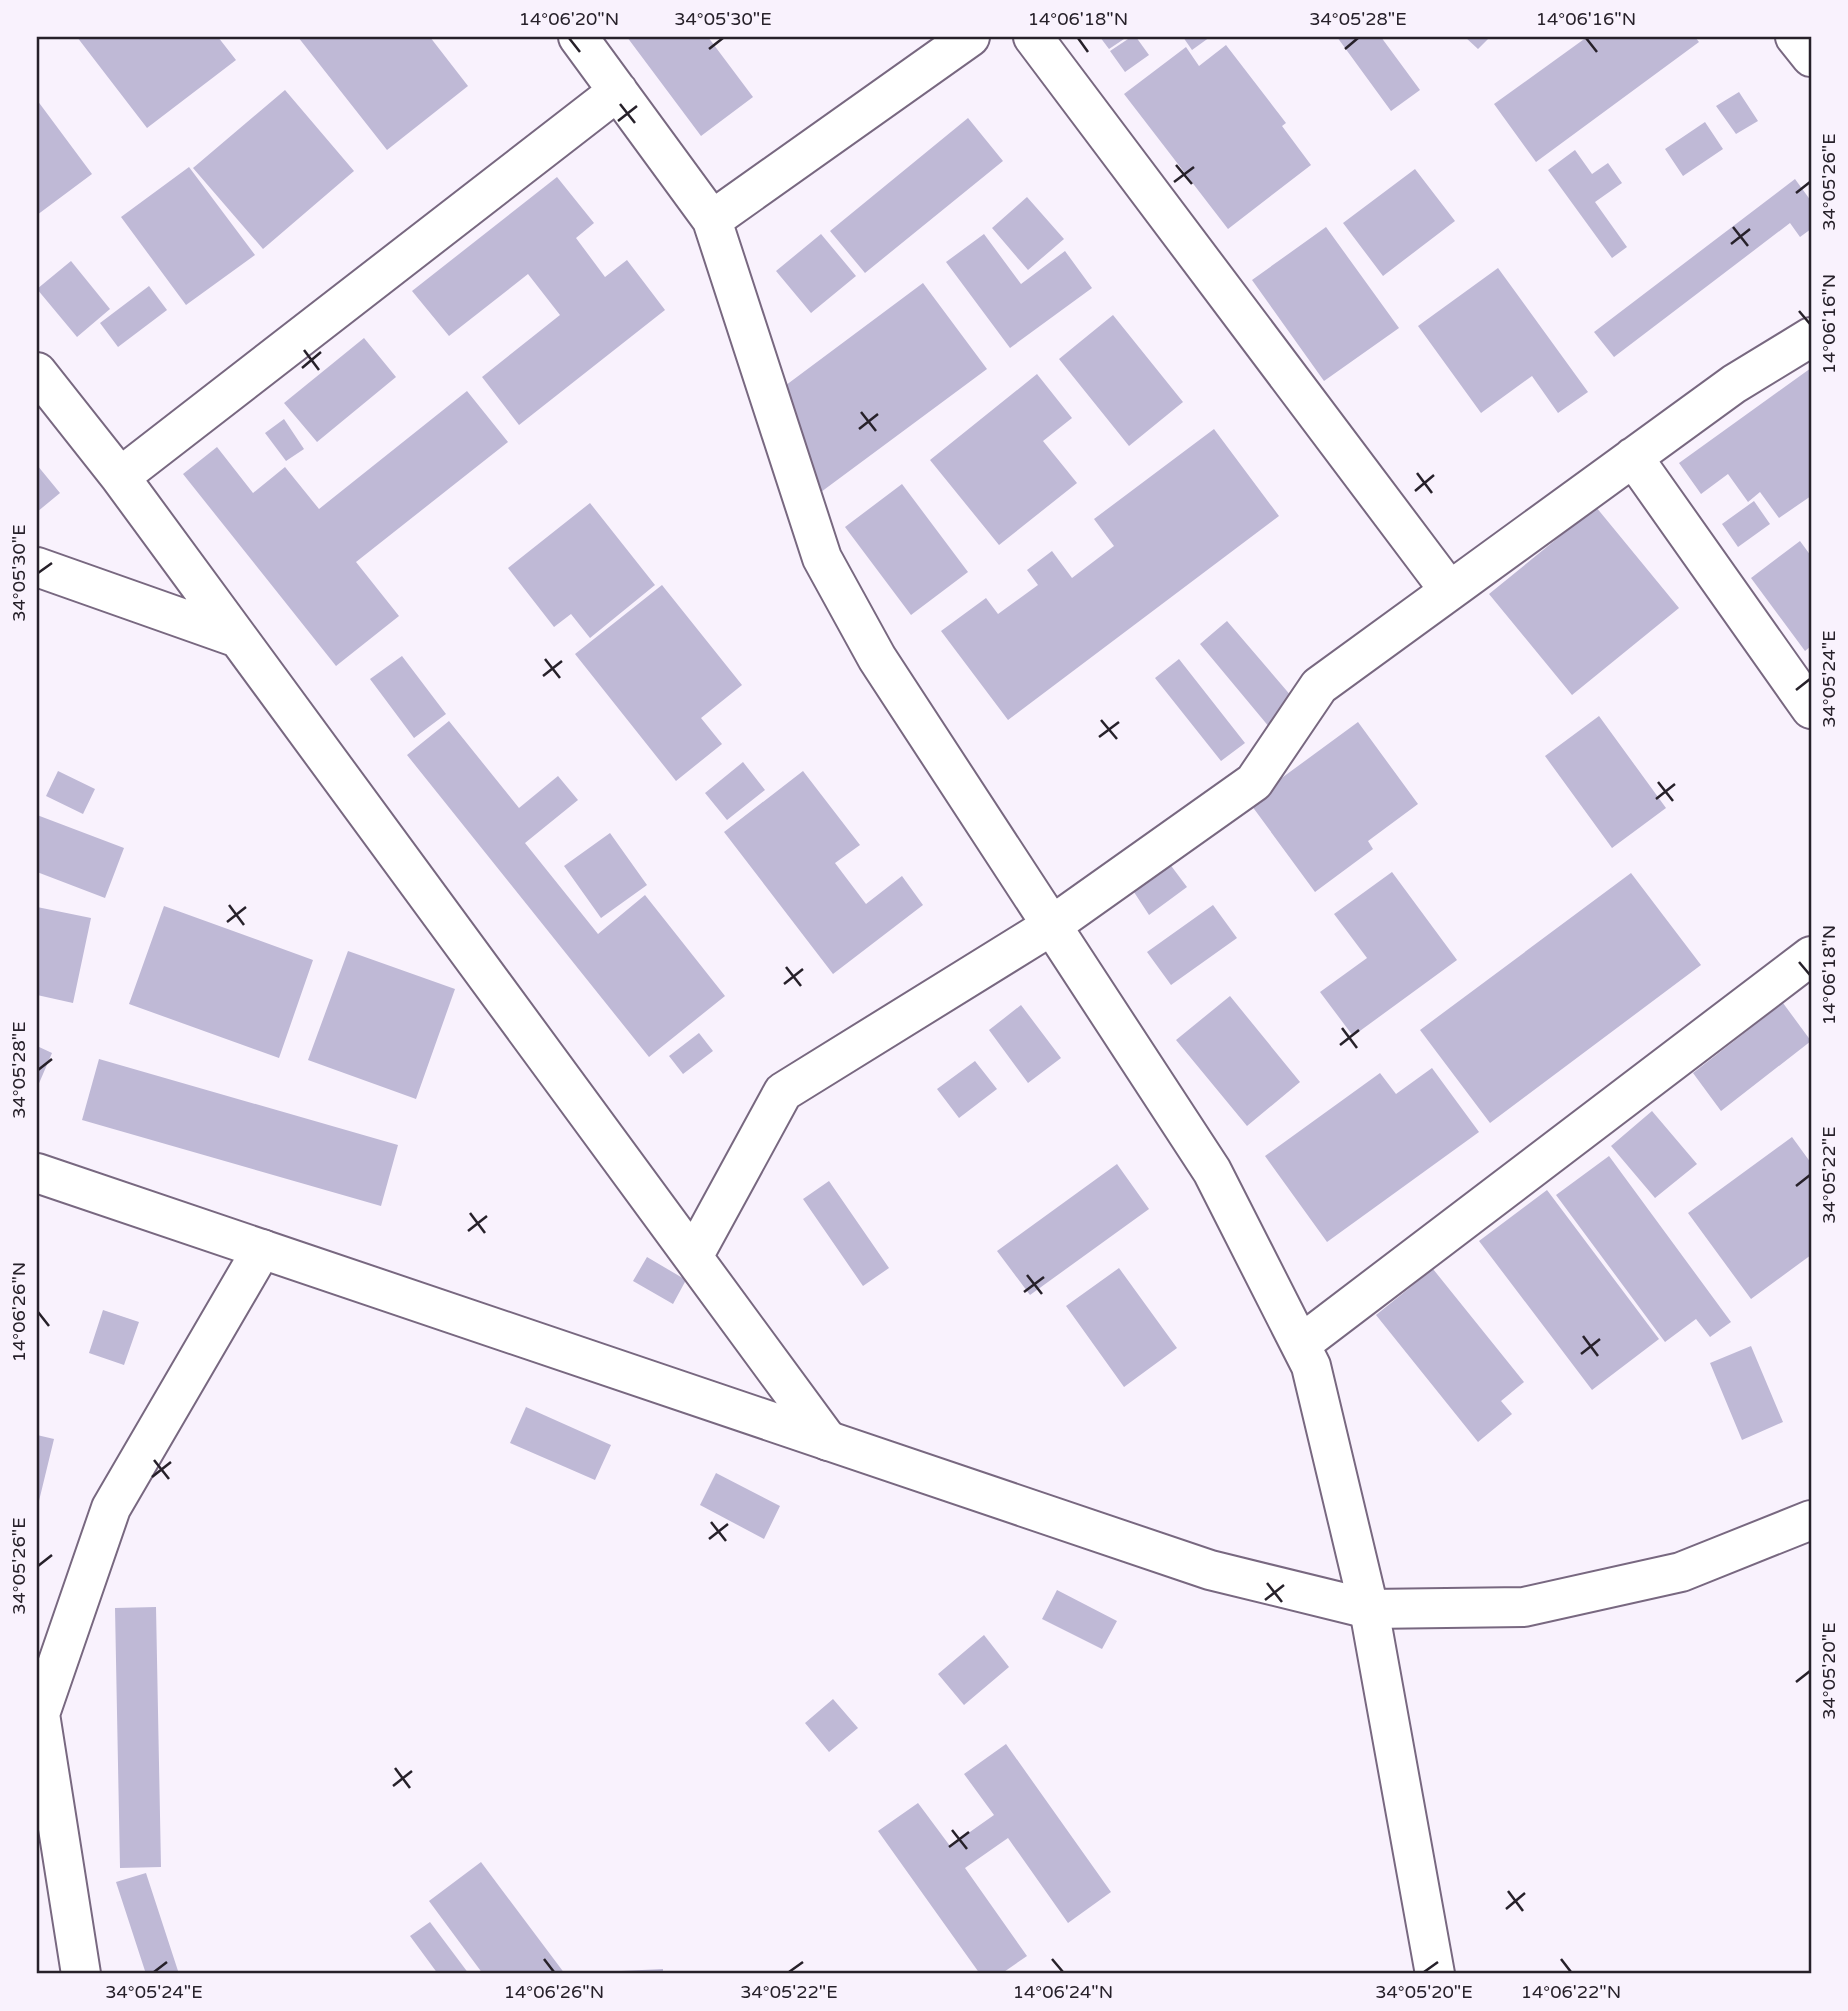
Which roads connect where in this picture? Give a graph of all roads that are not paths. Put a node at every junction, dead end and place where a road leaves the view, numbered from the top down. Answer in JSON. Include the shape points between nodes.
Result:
{"nodes":[{"id":1,"x":578,"y":37,"type":"edge"},
{"id":2,"x":970,"y":37,"type":"edge"},
{"id":3,"x":1033,"y":37,"type":"edge"},
{"id":4,"x":1795,"y":37,"type":"edge"},
{"id":5,"x":1811,"y":57,"type":"edge"},
{"id":6,"x":618,"y":91,"type":"junction"},
{"id":7,"x":712,"y":220,"type":"junction"},
{"id":8,"x":1811,"y":337,"type":"edge"},
{"id":9,"x":37,"y":372,"type":"edge"},
{"id":10,"x":1633,"y":457,"type":"junction"},
{"id":11,"x":120,"y":477,"type":"junction"},
{"id":12,"x":37,"y":567,"type":"edge"},
{"id":13,"x":1449,"y":590,"type":"junction"},
{"id":14,"x":238,"y":638,"type":"junction"},
{"id":15,"x":1811,"y":709,"type":"edge"},
{"id":16,"x":1051,"y":926,"type":"junction"},
{"id":17,"x":1811,"y":956,"type":"edge"},
{"id":18,"x":37,"y":1173,"type":"edge"},
{"id":19,"x":261,"y":1249,"type":"junction"},
{"id":20,"x":693,"y":1257,"type":"junction"},
{"id":21,"x":1301,"y":1344,"type":"junction"},
{"id":22,"x":828,"y":1441,"type":"junction"},
{"id":23,"x":1811,"y":1520,"type":"edge"},
{"id":24,"x":1369,"y":1609,"type":"junction"},
{"id":25,"x":50,"y":1637,"type":"edge"},
{"id":26,"x":41,"y":1747,"type":"edge"},
{"id":27,"x":81,"y":1974,"type":"edge"},
{"id":28,"x":1434,"y":1974,"type":"edge"}],
"edges":[{"from":1,"to":6,"type":"street"},
{"from":2,"to":7,"type":"street"},
{"from":3,"to":13,"type":"street"},
{"from":4,"to":5,"type":"street"},
{"from":6,"to":7,"type":"street"},
{"from":6,"to":11,"type":"street"},
{"from":7,"to":16,"type":"street","via":[[822,558],[877,658]]},
{"from":8,"to":10,"type":"street","via":[[1734,384]]},
{"from":9,"to":11,"type":"street"},
{"from":10,"to":13,"type":"street"},
{"from":10,"to":15,"type":"street"},
{"from":11,"to":14,"type":"street"},
{"from":12,"to":14,"type":"street"},
{"from":13,"to":16,"type":"street","via":[[1319,686],[1254,782]]},
{"from":14,"to":20,"type":"street"},
{"from":16,"to":20,"type":"street","via":[[783,1091]]},
{"from":16,"to":21,"type":"street","via":[[1212,1171]]},
{"from":17,"to":21,"type":"street"},
{"from":18,"to":19,"type":"street"},
{"from":19,"to":22,"type":"street"},
{"from":19,"to":25,"type":"street","via":[[111,1508]]},
{"from":20,"to":22,"type":"street"},
{"from":21,"to":24,"type":"street","via":[[1311,1366]]},
{"from":22,"to":24,"type":"street","via":[[1210,1570]]},
{"from":23,"to":24,"type":"street","via":[[1681,1572],[1524,1607]]},
{"from":24,"to":28,"type":"street"},
{"from":25,"to":26,"type":"street","via":[[40,1714]]},
{"from":26,"to":27,"type":"street"}]}
